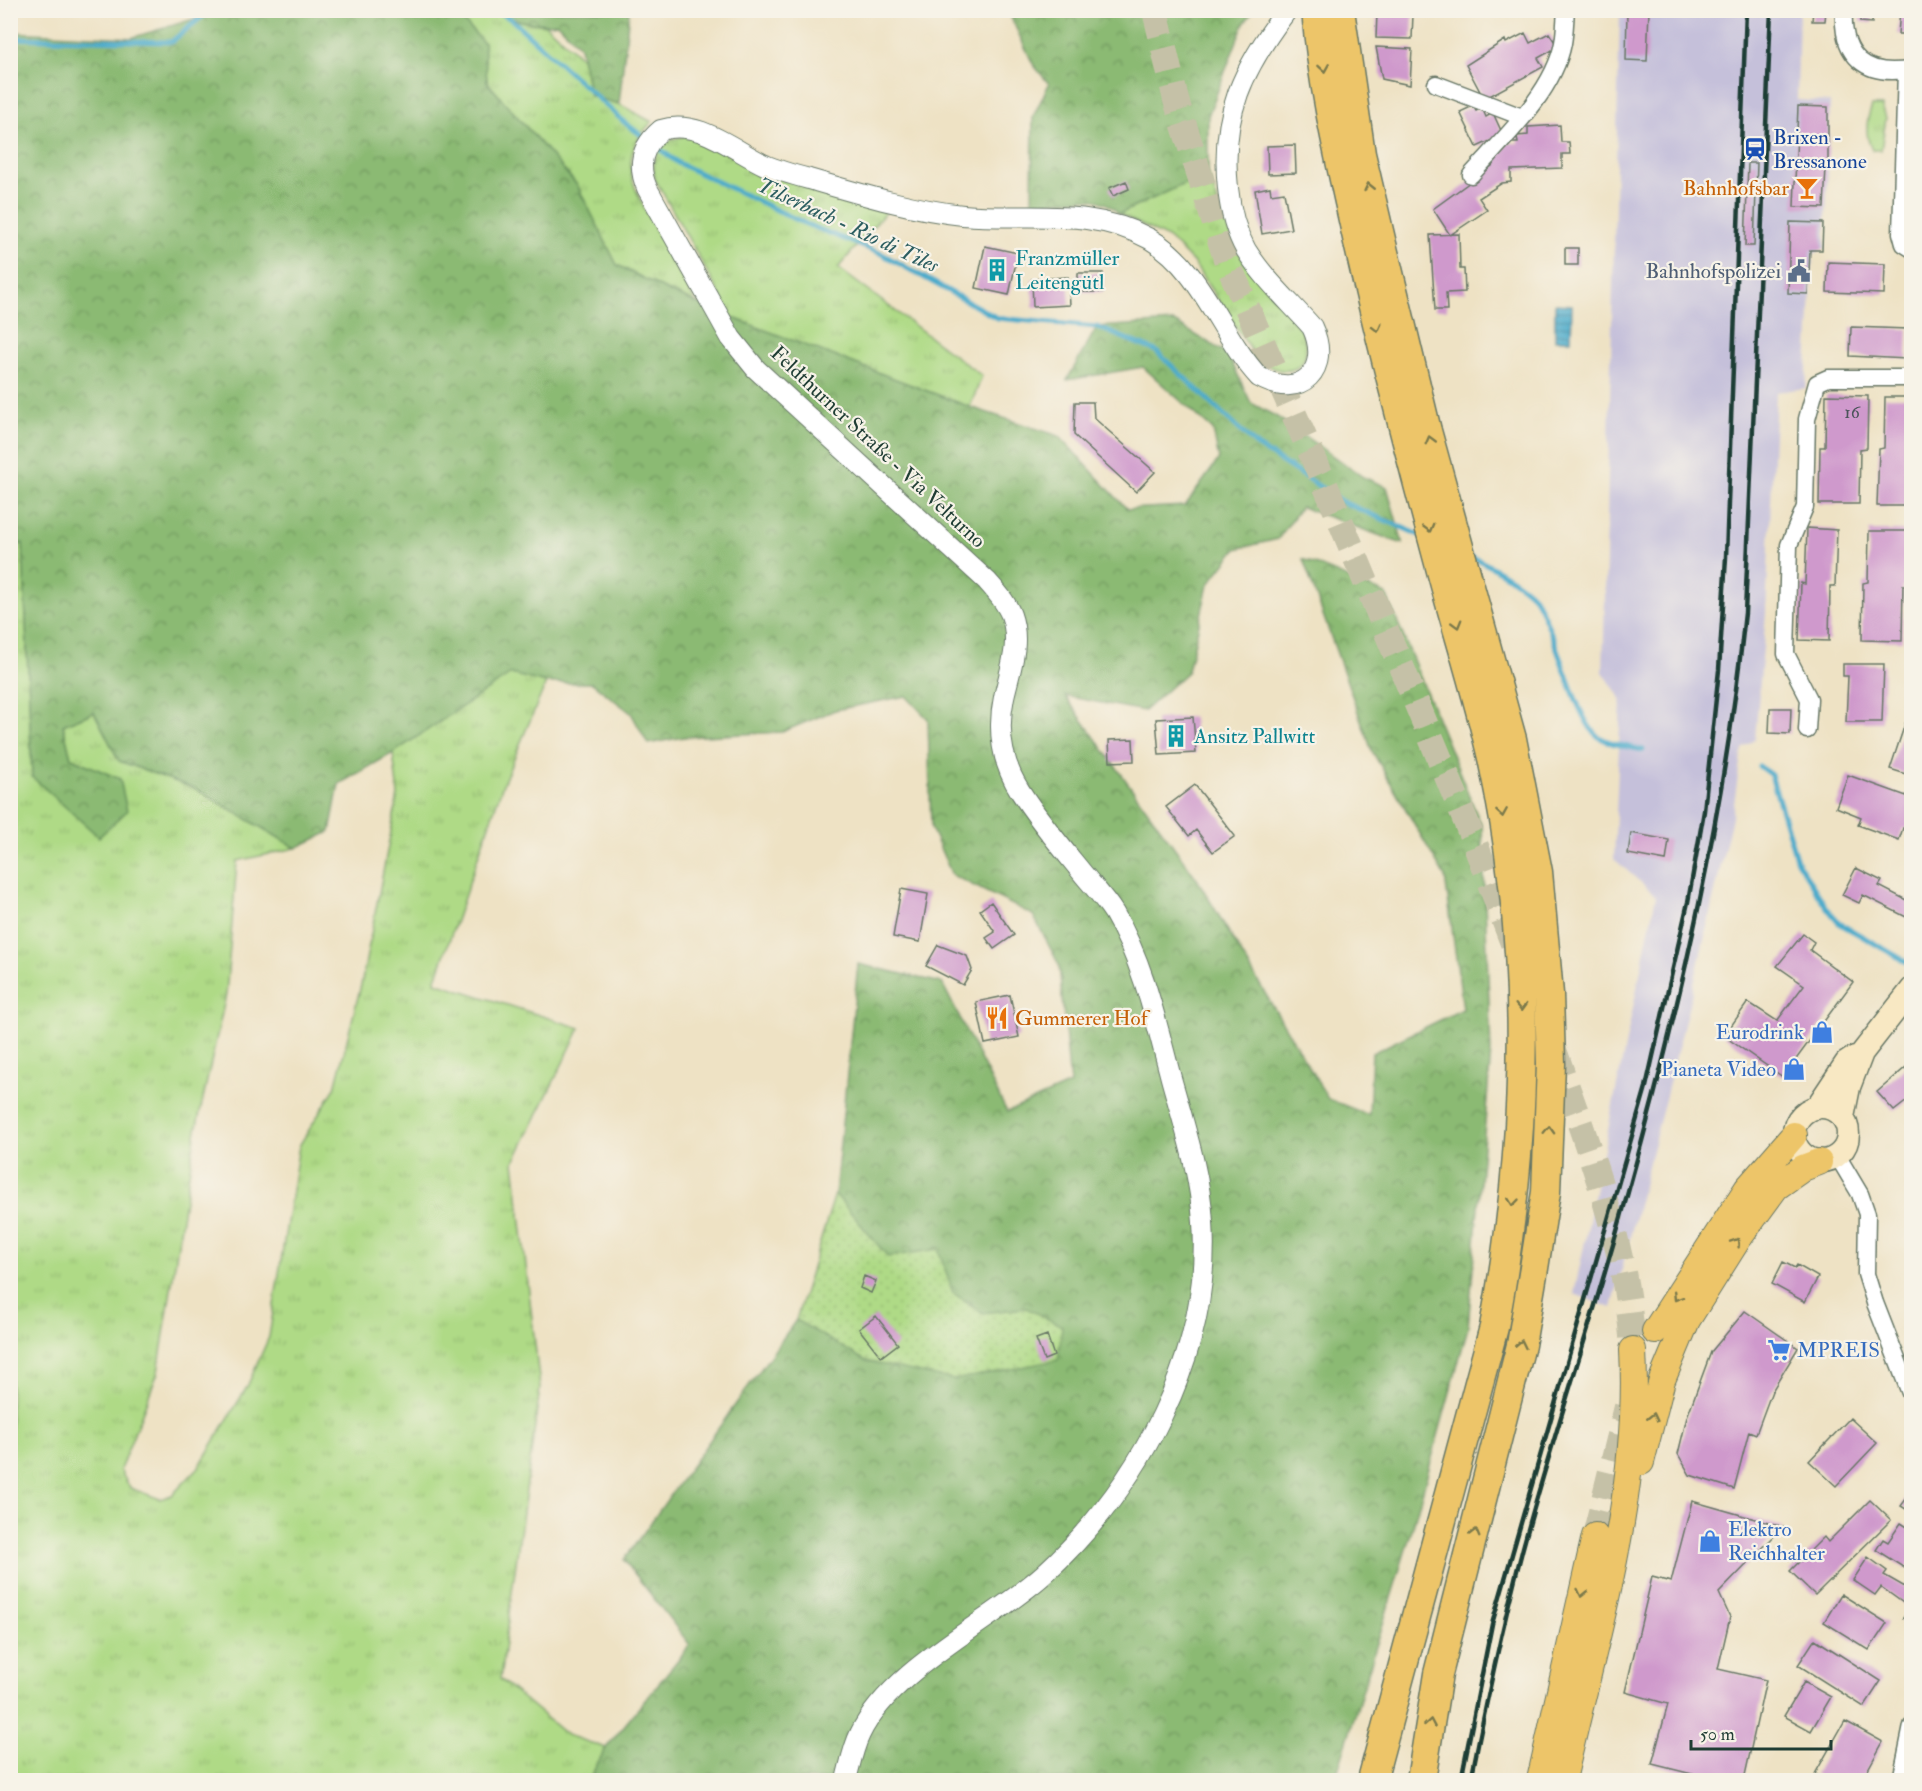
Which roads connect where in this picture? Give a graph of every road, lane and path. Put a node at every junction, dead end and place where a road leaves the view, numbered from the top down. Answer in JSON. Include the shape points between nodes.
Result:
{"nodes":[{"id":1,"x":1287,"y":10,"type":"edge"},
{"id":2,"x":1316,"y":10,"type":"edge"},
{"id":3,"x":1340,"y":10,"type":"edge"},
{"id":4,"x":1566,"y":10,"type":"edge"},
{"id":5,"x":1844,"y":10,"type":"edge"},
{"id":6,"x":1909,"y":69,"type":"edge"},
{"id":7,"x":1436,"y":84,"type":"dead end"},
{"id":8,"x":1522,"y":117,"type":"junction"},
{"id":9,"x":1471,"y":175,"type":"dead end"},
{"id":10,"x":1911,"y":249,"type":"edge"},
{"id":11,"x":1911,"y":378,"type":"edge"},
{"id":12,"x":1454,"y":572,"type":"junction"},
{"id":13,"x":1807,"y":730,"type":"dead end"},
{"id":14,"x":1910,"y":991,"type":"edge"},
{"id":15,"x":1862,"y":1053,"type":"junction"},
{"id":16,"x":1816,"y":1108,"type":"junction"},
{"id":17,"x":1843,"y":1117,"type":"junction"},
{"id":18,"x":1794,"y":1135,"type":"junction"},
{"id":19,"x":1828,"y":1159,"type":"junction"},
{"id":20,"x":1655,"y":1331,"type":"dead end"},
{"id":21,"x":1633,"y":1350,"type":"tunnel mouth"},
{"id":22,"x":1911,"y":1398,"type":"edge"},
{"id":23,"x":1624,"y":1513,"type":"junction"},
{"id":24,"x":1595,"y":1536,"type":"tunnel mouth"},
{"id":25,"x":1911,"y":1726,"type":"edge"},
{"id":26,"x":846,"y":1780,"type":"edge"},
{"id":27,"x":1372,"y":1780,"type":"edge"},
{"id":28,"x":1421,"y":1780,"type":"edge"},
{"id":29,"x":1540,"y":1780,"type":"edge"},
{"id":30,"x":1563,"y":1780,"type":"edge"},
{"id":31,"x":1901,"y":1780,"type":"edge"}],
"edges":[{"from":1,"to":26,"type":"street","name":"Feldthurner Straße - Via Velturno","via":[[1262,43],[1238,90],[1225,164],[1233,216],[1245,248],[1280,294],[1312,327],[1319,347],[1315,369],[1301,383],[1290,386],[1270,384],[1249,366],[1184,270],[1161,247],[1136,232],[1087,217],[993,217],[936,211],[768,166],[686,126],[670,127],[649,143],[641,169],[647,188],[731,338],[756,369],[987,580],[1007,607],[1015,632],[1001,713],[1009,771],[1056,840],[1113,911],[1140,963],[1195,1169],[1203,1218],[1202,1290],[1194,1330],[1168,1400],[1115,1496],[1084,1535],[1041,1577],[931,1658],[882,1700],[860,1734]]},
{"from":2,"to":12,"type":"highway","one_way":true,"via":[[1338,159],[1363,271],[1419,487]]},
{"from":12,"to":3,"type":"highway","one_way":true,"via":[[1446,497],[1361,154]]},
{"from":4,"to":8,"type":"street","via":[[1563,44],[1552,73]]},
{"from":5,"to":6,"type":"street","via":[[1846,41],[1861,63],[1883,72]]},
{"from":6,"to":10,"type":"street","via":[[1902,233],[1904,244]]},
{"from":7,"to":8,"type":"street"},
{"from":8,"to":9,"type":"street"},
{"from":11,"to":13,"type":"street","via":[[1828,378],[1817,383],[1807,419],[1805,507],[1789,545],[1786,643],[1786,654],[1809,699]]},
{"from":12,"to":27,"type":"highway","one_way":true,"via":[[1502,814],[1518,945],[1521,1122],[1507,1258],[1494,1327]]},
{"from":28,"to":12,"type":"highway","one_way":true,"via":[[1438,1674],[1521,1345],[1546,1192],[1549,1127],[1549,994],[1538,872],[1512,739]]},
{"from":14,"to":15,"type":"main road"},
{"from":15,"to":16,"type":"main road","via":[[1846,1063]]},
{"from":15,"to":17,"type":"main road"},
{"from":16,"to":17,"type":"main road","via":[[1835,1110]]},
{"from":16,"to":18,"type":"main road","via":[[1800,1117]]},
{"from":17,"to":19,"type":"main road","via":[[1848,1142]]},
{"from":18,"to":19,"type":"main road","via":[[1804,1156]]},
{"from":18,"to":20,"type":"main road","one_way":true,"via":[[1747,1189]]},
{"from":19,"to":22,"type":"street","via":[[1860,1194],[1867,1214],[1866,1274]]},
{"from":23,"to":19,"type":"main road","one_way":true,"via":[[1648,1440],[1662,1380],[1687,1320],[1776,1188],[1803,1168]]},
{"from":21,"to":23,"type":"main road","via":[[1632,1446]]},
{"from":23,"to":30,"type":"main road"},
{"from":24,"to":29,"type":"main road","one_way":true},
{"from":25,"to":31,"type":"street"}]}
